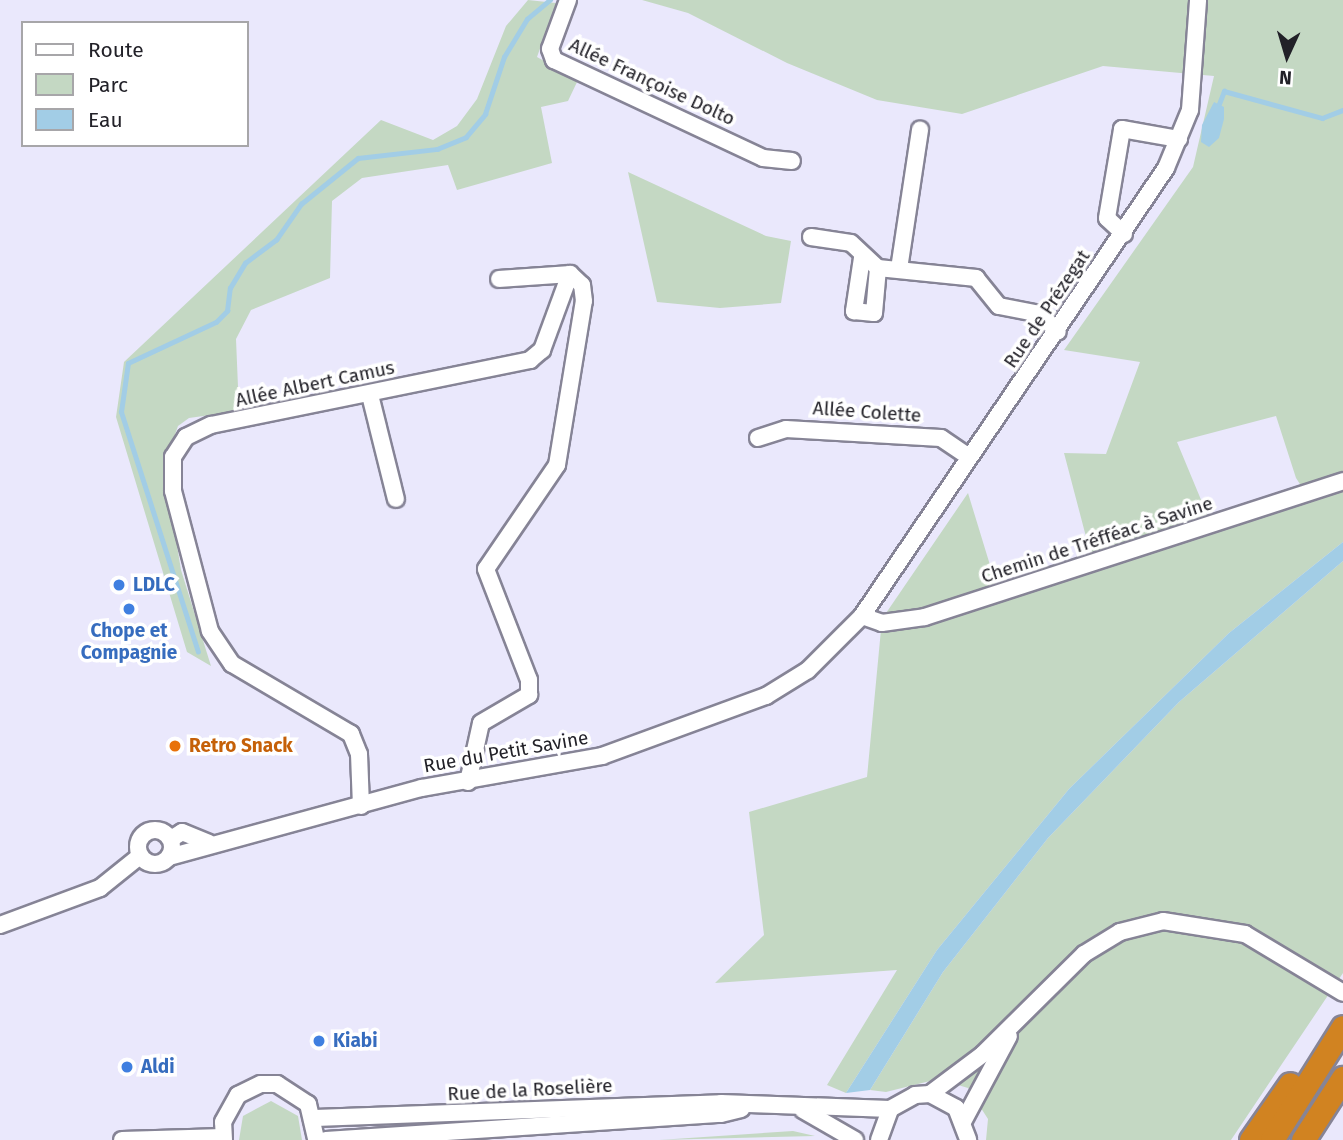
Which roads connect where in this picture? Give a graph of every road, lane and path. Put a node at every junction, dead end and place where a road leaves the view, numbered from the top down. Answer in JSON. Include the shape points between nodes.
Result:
{"nodes":[{"id":1,"x":568,"y":0,"type":"edge"},
{"id":2,"x":1198,"y":0,"type":"edge"},
{"id":3,"x":919,"y":130,"type":"dead end"},
{"id":4,"x":1179,"y":139,"type":"junction"},
{"id":5,"x":792,"y":161,"type":"dead end"},
{"id":6,"x":1124,"y":234,"type":"junction"},
{"id":7,"x":811,"y":237,"type":"dead end"},
{"id":8,"x":862,"y":258,"type":"junction"},
{"id":9,"x":878,"y":268,"type":"junction"},
{"id":10,"x":899,"y":269,"type":"junction"},
{"id":11,"x":570,"y":274,"type":"junction"},
{"id":12,"x":499,"y":279,"type":"dead end"},
{"id":13,"x":1059,"y":332,"type":"junction"},
{"id":14,"x":370,"y":395,"type":"junction"},
{"id":15,"x":758,"y":438,"type":"dead end"},
{"id":16,"x":969,"y":457,"type":"junction"},
{"id":17,"x":1343,"y":481,"type":"edge"},
{"id":18,"x":396,"y":499,"type":"dead end"},
{"id":19,"x":862,"y":615,"type":"junction"},
{"id":20,"x":468,"y":782,"type":"junction"},
{"id":21,"x":361,"y":806,"type":"junction"},
{"id":22,"x":170,"y":839,"type":"junction"},
{"id":23,"x":209,"y":843,"type":"junction"},
{"id":24,"x":140,"y":856,"type":"junction"},
{"id":25,"x":169,"y":857,"type":"junction"},
{"id":26,"x":0,"y":925,"type":"edge"},
{"id":27,"x":1343,"y":993,"type":"edge"},
{"id":28,"x":1017,"y":1022,"type":"junction"},
{"id":29,"x":1337,"y":1035,"type":"edge"},
{"id":30,"x":1343,"y":1078,"type":"edge"},
{"id":31,"x":930,"y":1094,"type":"junction"},
{"id":32,"x":747,"y":1107,"type":"junction"},
{"id":33,"x":801,"y":1109,"type":"junction"},
{"id":34,"x":890,"y":1109,"type":"junction"},
{"id":35,"x":315,"y":1118,"type":"junction"},
{"id":36,"x":964,"y":1120,"type":"junction"},
{"id":37,"x":223,"y":1138,"type":"edge"},
{"id":38,"x":122,"y":1140,"type":"edge"},
{"id":39,"x":316,"y":1140,"type":"edge"},
{"id":40,"x":326,"y":1140,"type":"edge"},
{"id":41,"x":855,"y":1140,"type":"edge"},
{"id":42,"x":879,"y":1140,"type":"edge"},
{"id":43,"x":968,"y":1140,"type":"edge"},
{"id":44,"x":1251,"y":1140,"type":"edge"},
{"id":45,"x":1272,"y":1140,"type":"edge"},
{"id":46,"x":1303,"y":1140,"type":"edge"}],
"edges":[{"from":1,"to":5,"type":"street","name":"Allée Françoise Dolto","via":[[550,49],[554,60],[763,158]]},
{"from":2,"to":4,"type":"street","name":"Rue de Prézegat","via":[[1197,67]]},
{"from":3,"to":10,"type":"street"},
{"from":4,"to":6,"type":"street","name":"Rue de Prézegat"},
{"from":4,"to":6,"type":"street","via":[[1122,129],[1107,218]]},
{"from":6,"to":13,"type":"street","name":"Rue de Prézegat"},
{"from":7,"to":8,"type":"street","via":[[851,243]]},
{"from":8,"to":9,"type":"street"},
{"from":8,"to":9,"type":"street","via":[[854,311],[874,313]]},
{"from":9,"to":10,"type":"street"},
{"from":10,"to":13,"type":"street","via":[[976,278],[999,306],[1040,314]]},
{"from":11,"to":12,"type":"street"},
{"from":11,"to":14,"type":"street","name":"Allée Albert Camus","via":[[537,356]]},
{"from":11,"to":20,"type":"street","via":[[582,285],[584,301],[571,364],[565,440],[556,465],[486,569],[529,680],[529,695],[481,723]]},
{"from":13,"to":16,"type":"street","name":"Rue de Prézegat"},
{"from":14,"to":18,"type":"street"},
{"from":14,"to":21,"type":"street","name":"Allée Albert Camus","via":[[211,425],[178,447],[173,491],[210,631],[232,664],[351,734],[359,754]]},
{"from":15,"to":16,"type":"street","name":"Allée Colette","via":[[786,429],[941,438]]},
{"from":16,"to":19,"type":"street","name":"Rue de Prézegat"},
{"from":17,"to":19,"type":"street","name":"Chemin de Tréfféac à Savine","via":[[925,617],[882,623]]},
{"from":19,"to":20,"type":"street","name":"Rue du Petit Savine","via":[[808,670],[766,696],[602,756]]},
{"from":20,"to":21,"type":"street","name":"Rue du Petit Savine"},
{"from":21,"to":23,"type":"street","name":"Rue du Petit Savine","via":[[235,842]]},
{"from":22,"to":23,"type":"street","name":"Rue du Petit Savine","via":[[183,832]]},
{"from":22,"to":24,"type":"street","name":"Rue du Petit Savine","via":[[161,831],[149,831],[139,838]]},
{"from":22,"to":25,"type":"street"},
{"from":23,"to":25,"type":"street","name":"Rue du Petit Savine"},
{"from":24,"to":25,"type":"street","name":"Rue du Petit Savine","via":[[156,864]]},
{"from":24,"to":26,"type":"street","name":"Rue du Petit Savine","via":[[100,888]]},
{"from":27,"to":28,"type":"street","via":[[1244,934],[1163,921],[1120,932],[1084,954]]},
{"from":28,"to":31,"type":"street"},
{"from":28,"to":36,"type":"street"},
{"from":29,"to":44,"type":"highway","via":[[1302,1067]]},
{"from":29,"to":45,"type":"highway"},
{"from":30,"to":46,"type":"highway"},
{"from":31,"to":34,"type":"street","via":[[915,1095]]},
{"from":31,"to":36,"type":"street","via":[[956,1108]]},
{"from":32,"to":33,"type":"street","name":"Rue de la Roselière"},
{"from":32,"to":35,"type":"street","name":"Rue de la Roselière","via":[[722,1103]]},
{"from":32,"to":40,"type":"street","name":"Rue de la Roselière","via":[[721,1115]]},
{"from":33,"to":34,"type":"street","name":"Rue de la Roselière"},
{"from":33,"to":41,"type":"street","name":"Rue de la Roselière"},
{"from":34,"to":42,"type":"street"},
{"from":35,"to":37,"type":"street","via":[[293,1089],[261,1084],[229,1107]]},
{"from":35,"to":39,"type":"street"},
{"from":36,"to":43,"type":"street"},
{"from":37,"to":38,"type":"street"}]}
